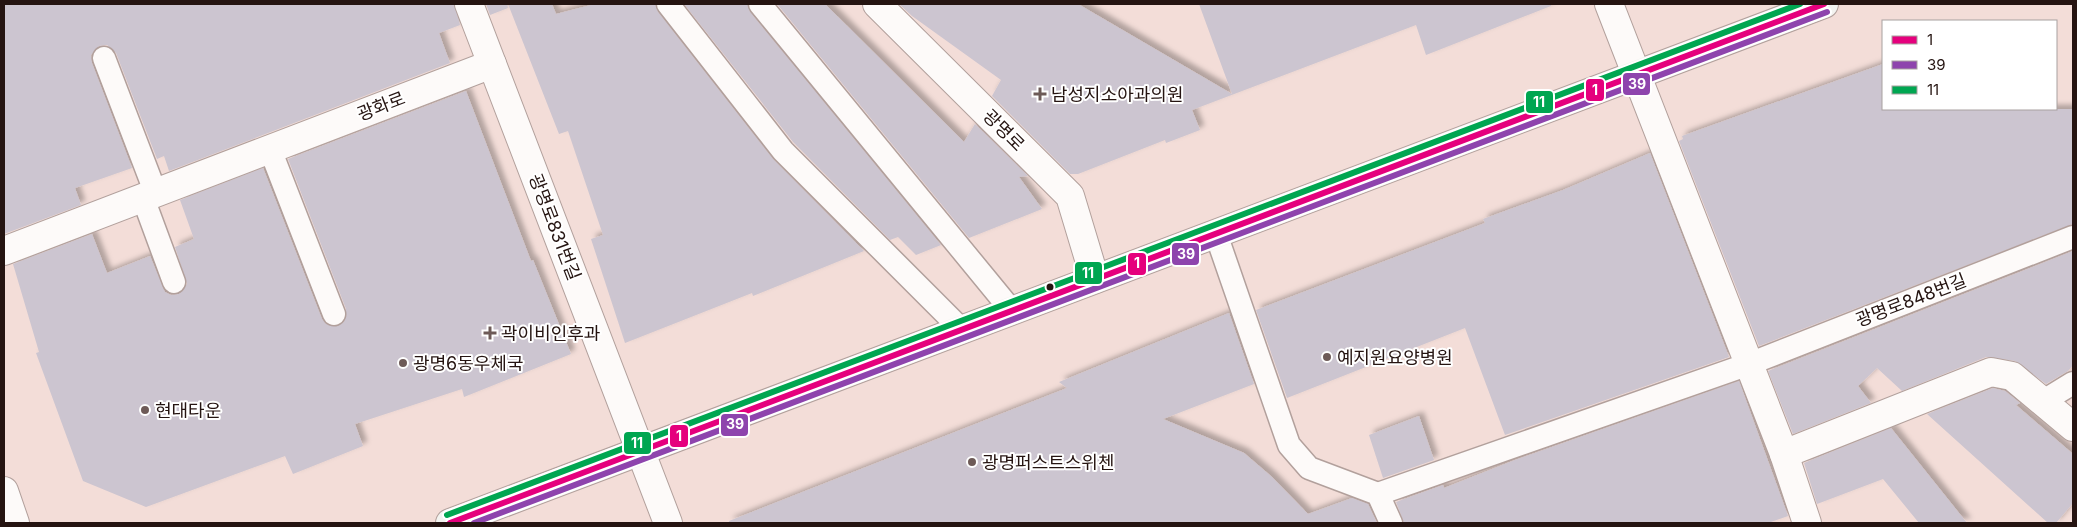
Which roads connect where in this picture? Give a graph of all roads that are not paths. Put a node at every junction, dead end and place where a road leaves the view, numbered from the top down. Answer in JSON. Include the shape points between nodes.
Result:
{"nodes":[{"id":1,"x":469,"y":4,"type":"edge"},
{"id":2,"x":668,"y":4,"type":"edge"},
{"id":3,"x":760,"y":4,"type":"edge"},
{"id":4,"x":877,"y":4,"type":"edge"},
{"id":5,"x":1609,"y":4,"type":"edge"},
{"id":6,"x":1824,"y":4,"type":"edge"},
{"id":7,"x":104,"y":58,"type":"dead end"},
{"id":8,"x":492,"y":64,"type":"junction"},
{"id":9,"x":1636,"y":75,"type":"junction"},
{"id":10,"x":270,"y":149,"type":"junction"},
{"id":11,"x":150,"y":196,"type":"junction"},
{"id":12,"x":1216,"y":234,"type":"junction"},
{"id":13,"x":2073,"y":237,"type":"edge"},
{"id":14,"x":4,"y":251,"type":"edge"},
{"id":15,"x":1095,"y":279,"type":"junction"},
{"id":16,"x":174,"y":282,"type":"dead end"},
{"id":17,"x":1012,"y":311,"type":"junction"},
{"id":18,"x":334,"y":314,"type":"dead end"},
{"id":19,"x":962,"y":330,"type":"junction"},
{"id":20,"x":1749,"y":364,"type":"junction"},
{"id":21,"x":2073,"y":383,"type":"edge"},
{"id":22,"x":2042,"y":402,"type":"junction"},
{"id":23,"x":2073,"y":427,"type":"edge"},
{"id":24,"x":642,"y":451,"type":"junction"},
{"id":25,"x":1784,"y":454,"type":"junction"},
{"id":26,"x":4,"y":491,"type":"edge"},
{"id":27,"x":1378,"y":494,"type":"junction"},
{"id":28,"x":15,"y":523,"type":"edge"},
{"id":29,"x":450,"y":523,"type":"edge"},
{"id":30,"x":668,"y":523,"type":"edge"},
{"id":31,"x":1391,"y":523,"type":"edge"},
{"id":32,"x":1807,"y":523,"type":"edge"}],
"edges":[{"from":1,"to":8,"type":"street","name":"광명로831번길"},
{"from":2,"to":19,"type":"lane","via":[[783,151]]},
{"from":3,"to":17,"type":"lane"},
{"from":4,"to":15,"type":"street","name":"광명로","via":[[1070,196]]},
{"from":5,"to":9,"type":"street"},
{"from":6,"to":9,"type":"main road"},
{"from":7,"to":11,"type":"lane"},
{"from":8,"to":10,"type":"street","name":"광화로"},
{"from":8,"to":24,"type":"street","name":"광명로831번길"},
{"from":9,"to":12,"type":"main road"},
{"from":9,"to":20,"type":"street"},
{"from":10,"to":11,"type":"street","name":"광화로"},
{"from":10,"to":18,"type":"lane"},
{"from":11,"to":14,"type":"street","name":"광화로"},
{"from":11,"to":16,"type":"lane"},
{"from":12,"to":15,"type":"main road"},
{"from":12,"to":27,"type":"lane","via":[[1288,445],[1309,468]]},
{"from":13,"to":20,"type":"lane","name":"광명로848번길"},
{"from":15,"to":17,"type":"main road"},
{"from":17,"to":19,"type":"main road"},
{"from":19,"to":24,"type":"main road"},
{"from":20,"to":25,"type":"street"},
{"from":20,"to":27,"type":"lane","name":"광명로848번길"},
{"from":21,"to":22,"type":"lane"},
{"from":22,"to":23,"type":"street"},
{"from":22,"to":25,"type":"street","via":[[2012,376],[1991,372]]},
{"from":24,"to":29,"type":"main road"},
{"from":24,"to":30,"type":"street","name":"광명로831번길"},
{"from":25,"to":32,"type":"street"},
{"from":26,"to":28,"type":"street"},
{"from":27,"to":31,"type":"lane"}]}
